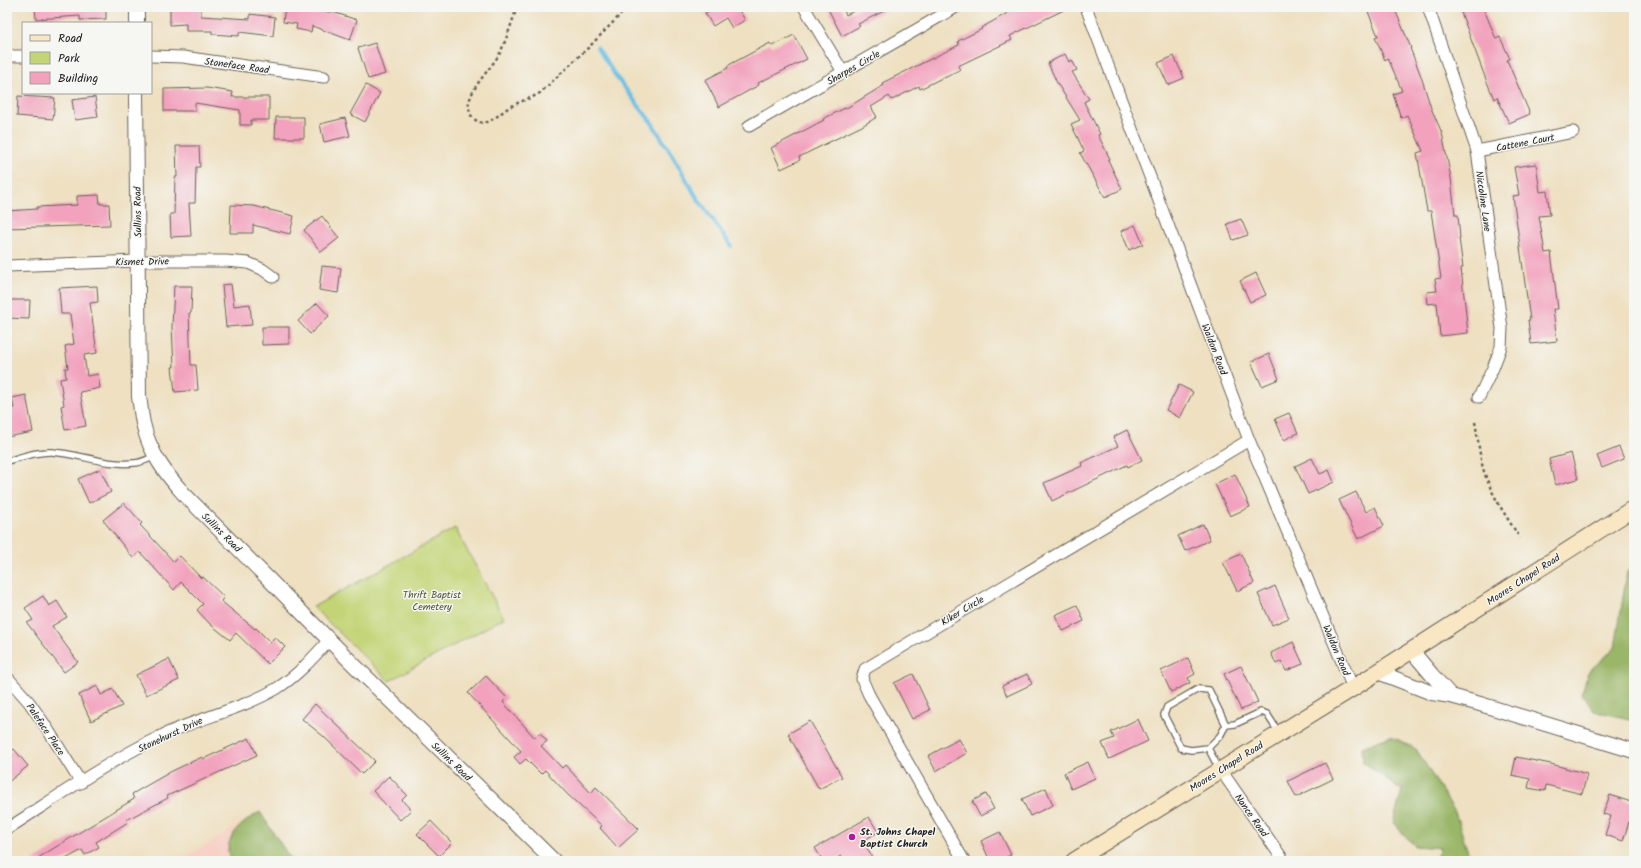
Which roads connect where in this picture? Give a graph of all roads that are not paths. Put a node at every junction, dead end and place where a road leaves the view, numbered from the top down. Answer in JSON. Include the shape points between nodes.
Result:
{"nodes":[{"id":1,"x":137,"y":7,"type":"edge"},
{"id":2,"x":804,"y":7,"type":"edge"},
{"id":3,"x":956,"y":7,"type":"edge"},
{"id":4,"x":1086,"y":7,"type":"edge"},
{"id":5,"x":1428,"y":7,"type":"edge"},
{"id":6,"x":136,"y":22,"type":"edge"},
{"id":7,"x":7,"y":56,"type":"edge"},
{"id":8,"x":22,"y":56,"type":"edge"},
{"id":9,"x":152,"y":56,"type":"edge"},
{"id":10,"x":842,"y":72,"type":"junction"},
{"id":11,"x":324,"y":76,"type":"dead end"},
{"id":12,"x":136,"y":94,"type":"edge"},
{"id":13,"x":749,"y":126,"type":"dead end"},
{"id":14,"x":1572,"y":132,"type":"dead end"},
{"id":15,"x":1477,"y":151,"type":"junction"},
{"id":16,"x":138,"y":260,"type":"junction"},
{"id":17,"x":7,"y":266,"type":"edge"},
{"id":18,"x":273,"y":277,"type":"dead end"},
{"id":19,"x":1479,"y":397,"type":"dead end"},
{"id":20,"x":1249,"y":440,"type":"junction"},
{"id":21,"x":155,"y":456,"type":"junction"},
{"id":22,"x":7,"y":461,"type":"edge"},
{"id":23,"x":1634,"y":508,"type":"edge"},
{"id":24,"x":329,"y":640,"type":"junction"},
{"id":25,"x":1411,"y":650,"type":"junction"},
{"id":26,"x":1378,"y":672,"type":"junction"},
{"id":27,"x":7,"y":677,"type":"edge"},
{"id":28,"x":1353,"y":688,"type":"junction"},
{"id":29,"x":1451,"y":696,"type":"junction"},
{"id":30,"x":1226,"y":725,"type":"junction"},
{"id":31,"x":1279,"y":734,"type":"junction"},
{"id":32,"x":1208,"y":748,"type":"junction"},
{"id":33,"x":1634,"y":751,"type":"edge"},
{"id":34,"x":1220,"y":769,"type":"junction"},
{"id":35,"x":81,"y":783,"type":"junction"},
{"id":36,"x":7,"y":829,"type":"edge"},
{"id":37,"x":554,"y":861,"type":"edge"},
{"id":38,"x":964,"y":861,"type":"edge"},
{"id":39,"x":1074,"y":861,"type":"edge"},
{"id":40,"x":1284,"y":861,"type":"edge"}],
"edges":[{"from":1,"to":6,"type":"street"},
{"from":2,"to":10,"type":"street"},
{"from":3,"to":10,"type":"street","name":"Sharpes Circle"},
{"from":4,"to":20,"type":"street","name":"Waldon Road"},
{"from":5,"to":15,"type":"street","name":"Niccoline Lane"},
{"from":7,"to":8,"type":"street"},
{"from":9,"to":11,"type":"street","name":"Stoneface Road","via":[[183,57]]},
{"from":10,"to":13,"type":"street","name":"Sharpes Circle"},
{"from":12,"to":16,"type":"street","name":"Sullins Road"},
{"from":14,"to":15,"type":"street","name":"Cattene Court"},
{"from":15,"to":19,"type":"street","name":"Niccoline Lane","via":[[1502,328],[1501,347]]},
{"from":16,"to":17,"type":"street","name":"Kismet Drive"},
{"from":16,"to":18,"type":"street","name":"Kismet Drive","via":[[248,263]]},
{"from":16,"to":21,"type":"street","name":"Sullins Road","via":[[139,396],[144,428]]},
{"from":20,"to":28,"type":"street","name":"Waldon Road"},
{"from":20,"to":38,"type":"street","name":"Kiker Circle","via":[[865,669],[862,679],[869,695]]},
{"from":21,"to":22,"type":"lane","via":[[135,463],[113,464],[51,452],[29,454]]},
{"from":21,"to":24,"type":"street","name":"Sullins Road","via":[[183,493]]},
{"from":23,"to":25,"type":"main road","name":"Moores Chapel Road"},
{"from":24,"to":35,"type":"street","name":"Stonehurst Drive","via":[[292,677],[276,689],[252,701],[161,736]]},
{"from":24,"to":37,"type":"street","name":"Sullins Road"},
{"from":25,"to":26,"type":"main road","name":"Moores Chapel Road"},
{"from":25,"to":29,"type":"street"},
{"from":26,"to":28,"type":"main road","name":"Moores Chapel Road"},
{"from":26,"to":29,"type":"street","via":[[1432,693]]},
{"from":27,"to":35,"type":"street","name":"Paleface Place","via":[[29,702]]},
{"from":28,"to":31,"type":"main road","name":"Moores Chapel Road"},
{"from":29,"to":33,"type":"street"},
{"from":30,"to":31,"type":"lane","via":[[1235,724],[1261,712],[1267,714]]},
{"from":30,"to":32,"type":"lane","via":[[1220,736]]},
{"from":30,"to":32,"type":"lane","via":[[1209,690],[1198,690],[1167,707],[1164,715],[1181,748]]},
{"from":31,"to":34,"type":"main road","name":"Moores Chapel Road"},
{"from":32,"to":34,"type":"lane"},
{"from":34,"to":39,"type":"main road","name":"Moores Chapel Road"},
{"from":34,"to":40,"type":"street","name":"Nance Road"},
{"from":35,"to":36,"type":"street","name":"Stonehurst Drive"}]}
